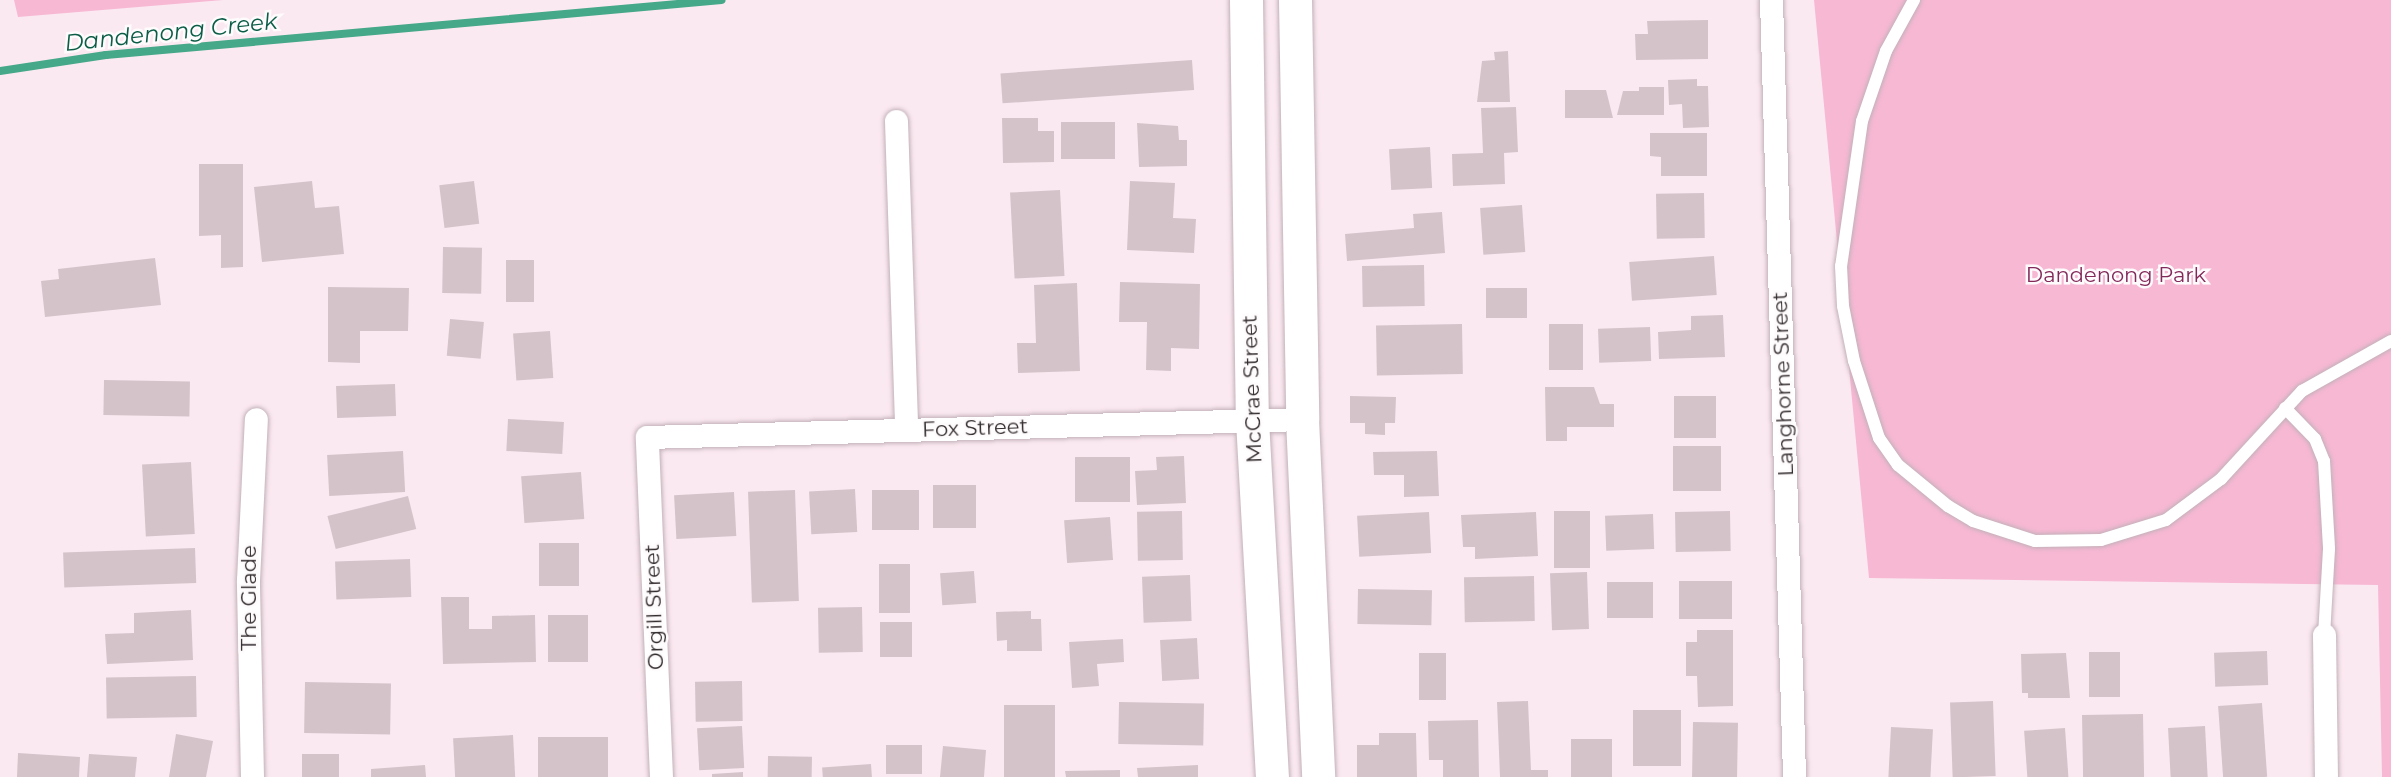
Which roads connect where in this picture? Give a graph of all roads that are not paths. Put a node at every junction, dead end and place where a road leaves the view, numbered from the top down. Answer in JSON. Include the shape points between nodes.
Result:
{"nodes":[{"id":1,"x":1771,"y":0,"type":"edge"},
{"id":2,"x":1914,"y":0,"type":"edge"},
{"id":3,"x":1247,"y":9,"type":"edge"},
{"id":4,"x":1295,"y":11,"type":"edge"},
{"id":5,"x":896,"y":121,"type":"dead end"},
{"id":6,"x":2391,"y":341,"type":"edge"},
{"id":7,"x":2285,"y":408,"type":"junction"},
{"id":8,"x":256,"y":419,"type":"dead end"},
{"id":9,"x":1302,"y":419,"type":"junction"},
{"id":10,"x":1252,"y":420,"type":"junction"},
{"id":11,"x":906,"y":430,"type":"junction"},
{"id":12,"x":647,"y":437,"type":"joint"},
{"id":13,"x":2325,"y":635,"type":"joint"},
{"id":14,"x":1795,"y":774,"type":"edge"},
{"id":15,"x":252,"y":777,"type":"edge"},
{"id":16,"x":661,"y":777,"type":"edge"},
{"id":17,"x":1272,"y":777,"type":"edge"},
{"id":18,"x":1318,"y":777,"type":"edge"},
{"id":19,"x":2326,"y":777,"type":"edge"}],
"edges":[{"from":1,"to":14,"type":"street","name":"Langhorne Street"},
{"from":2,"to":7,"type":"lane","via":[[1886,51],[1862,121],[1841,266],[1854,361],[1880,438],[1898,465],[1948,506],[2004,533],[2035,541],[2101,540],[2166,520],[2191,503],[2221,479]]},
{"from":3,"to":10,"type":"main road","name":"McCrae Street"},
{"from":4,"to":9,"type":"main road"},
{"from":5,"to":11,"type":"street"},
{"from":6,"to":7,"type":"lane","via":[[2324,376]]},
{"from":7,"to":13,"type":"lane","via":[[2315,439],[2325,461],[2329,549]]},
{"from":8,"to":15,"type":"street","name":"The Glade","via":[[248,580]]},
{"from":9,"to":10,"type":"street","name":"Fox Street"},
{"from":9,"to":18,"type":"main road"},
{"from":10,"to":11,"type":"street","name":"Fox Street"},
{"from":10,"to":17,"type":"main road","name":"McCrae Street"},
{"from":11,"to":12,"type":"street","name":"Fox Street"},
{"from":12,"to":16,"type":"street","name":"Orgill Street"},
{"from":13,"to":19,"type":"street"}]}
